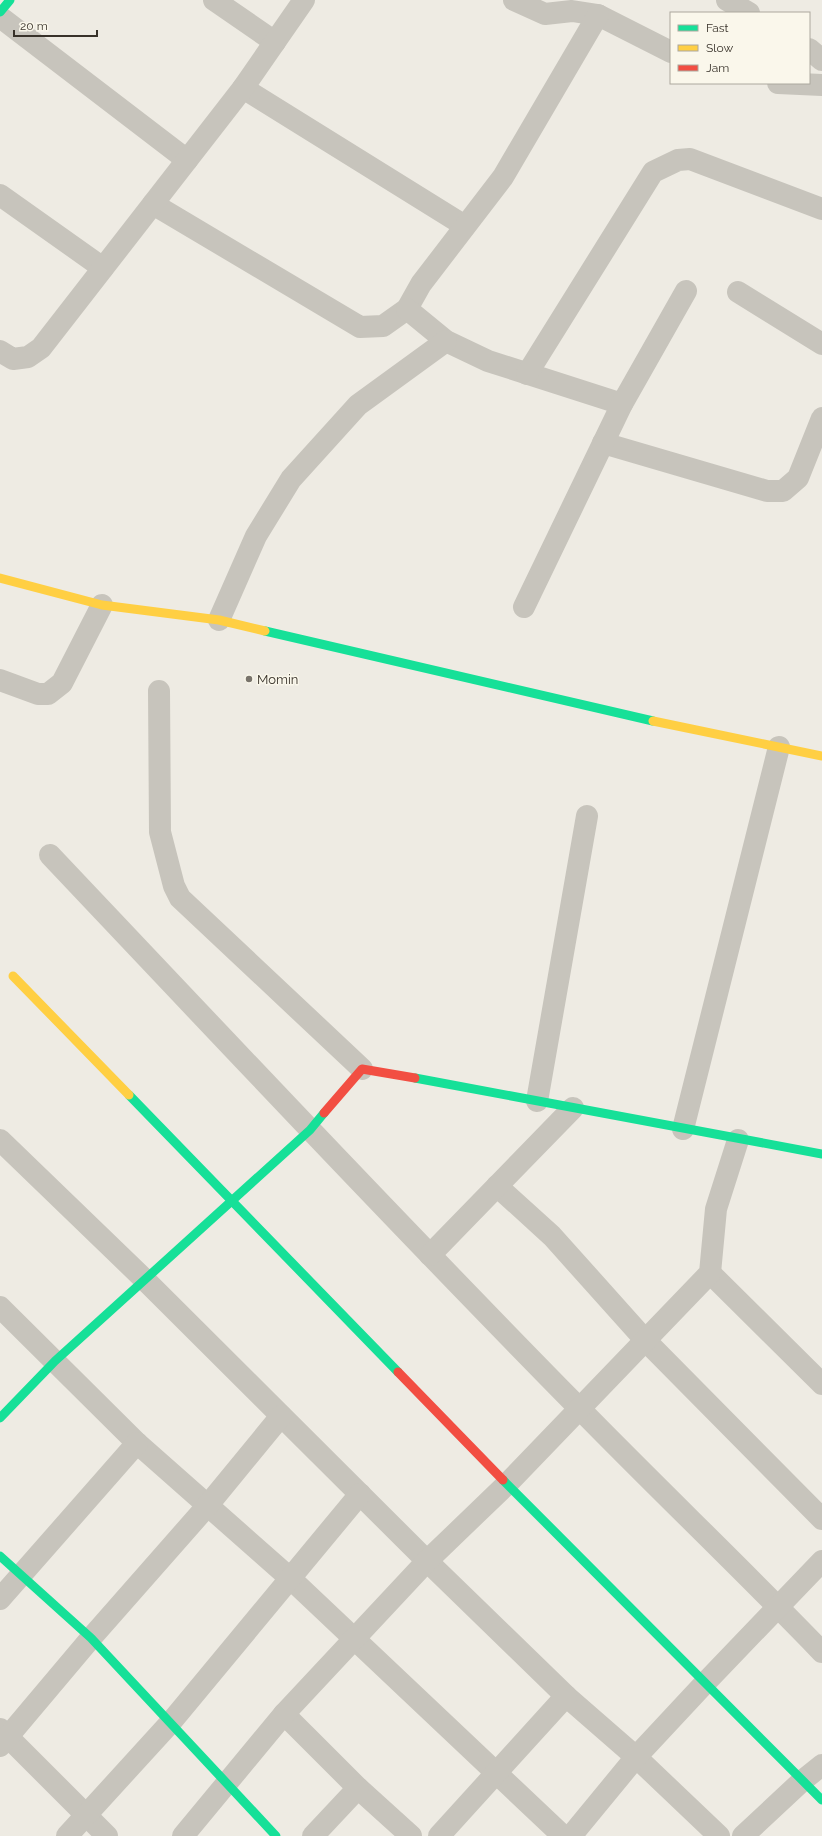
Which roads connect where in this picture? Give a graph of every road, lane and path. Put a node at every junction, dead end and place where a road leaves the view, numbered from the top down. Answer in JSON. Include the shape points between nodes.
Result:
{"nodes":[{"id":1,"x":10,"y":0,"type":"edge"},
{"id":2,"x":214,"y":0,"type":"edge"},
{"id":3,"x":304,"y":0,"type":"edge"},
{"id":4,"x":514,"y":0,"type":"edge"},
{"id":5,"x":727,"y":0,"type":"edge"},
{"id":6,"x":538,"y":5,"type":"edge"},
{"id":7,"x":0,"y":12,"type":"edge"},
{"id":8,"x":747,"y":12,"type":"edge"},
{"id":9,"x":598,"y":15,"type":"junction"},
{"id":10,"x":0,"y":17,"type":"edge"},
{"id":11,"x":275,"y":42,"type":"junction"},
{"id":12,"x":810,"y":50,"type":"edge"},
{"id":13,"x":670,"y":51,"type":"edge"},
{"id":14,"x":822,"y":60,"type":"edge"},
{"id":15,"x":800,"y":84,"type":"edge"},
{"id":16,"x":822,"y":85,"type":"edge"},
{"id":17,"x":243,"y":88,"type":"junction"},
{"id":18,"x":187,"y":160,"type":"junction"},
{"id":19,"x":0,"y":195,"type":"edge"},
{"id":20,"x":153,"y":204,"type":"junction"},
{"id":21,"x":822,"y":208,"type":"edge"},
{"id":22,"x":465,"y":226,"type":"junction"},
{"id":23,"x":103,"y":268,"type":"junction"},
{"id":24,"x":686,"y":291,"type":"dead end"},
{"id":25,"x":738,"y":292,"type":"dead end"},
{"id":26,"x":407,"y":308,"type":"junction"},
{"id":27,"x":446,"y":341,"type":"junction"},
{"id":28,"x":822,"y":344,"type":"edge"},
{"id":29,"x":0,"y":351,"type":"edge"},
{"id":30,"x":527,"y":374,"type":"junction"},
{"id":31,"x":622,"y":404,"type":"junction"},
{"id":32,"x":822,"y":418,"type":"edge"},
{"id":33,"x":603,"y":443,"type":"junction"},
{"id":34,"x":0,"y":578,"type":"edge"},
{"id":35,"x":102,"y":605,"type":"junction"},
{"id":36,"x":524,"y":607,"type":"dead end"},
{"id":37,"x":220,"y":620,"type":"junction"},
{"id":38,"x":0,"y":680,"type":"edge"},
{"id":39,"x":158,"y":691,"type":"dead end"},
{"id":40,"x":779,"y":747,"type":"junction"},
{"id":41,"x":822,"y":756,"type":"edge"},
{"id":42,"x":586,"y":816,"type":"dead end"},
{"id":43,"x":50,"y":855,"type":"dead end"},
{"id":44,"x":13,"y":976,"type":"dead end"},
{"id":45,"x":362,"y":1069,"type":"junction"},
{"id":46,"x":537,"y":1101,"type":"junction"},
{"id":47,"x":573,"y":1108,"type":"junction"},
{"id":48,"x":310,"y":1130,"type":"junction"},
{"id":49,"x":683,"y":1130,"type":"junction"},
{"id":50,"x":0,"y":1140,"type":"edge"},
{"id":51,"x":738,"y":1140,"type":"junction"},
{"id":52,"x":822,"y":1154,"type":"edge"},
{"id":53,"x":497,"y":1186,"type":"junction"},
{"id":54,"x":231,"y":1201,"type":"junction"},
{"id":55,"x":430,"y":1255,"type":"junction"},
{"id":56,"x":710,"y":1273,"type":"junction"},
{"id":57,"x":144,"y":1279,"type":"junction"},
{"id":58,"x":0,"y":1307,"type":"edge"},
{"id":59,"x":646,"y":1341,"type":"junction"},
{"id":60,"x":55,"y":1361,"type":"junction"},
{"id":61,"x":822,"y":1384,"type":"edge"},
{"id":62,"x":579,"y":1408,"type":"junction"},
{"id":63,"x":281,"y":1416,"type":"junction"},
{"id":64,"x":0,"y":1418,"type":"edge"},
{"id":65,"x":137,"y":1443,"type":"junction"},
{"id":66,"x":507,"y":1484,"type":"junction"},
{"id":67,"x":360,"y":1494,"type":"junction"},
{"id":68,"x":208,"y":1505,"type":"junction"},
{"id":69,"x":822,"y":1519,"type":"edge"},
{"id":70,"x":0,"y":1556,"type":"edge"},
{"id":71,"x":427,"y":1561,"type":"junction"},
{"id":72,"x":822,"y":1561,"type":"edge"},
{"id":73,"x":20,"y":1576,"type":"junction"},
{"id":74,"x":291,"y":1579,"type":"junction"},
{"id":75,"x":0,"y":1599,"type":"edge"},
{"id":76,"x":778,"y":1606,"type":"junction"},
{"id":77,"x":91,"y":1638,"type":"junction"},
{"id":78,"x":355,"y":1639,"type":"junction"},
{"id":79,"x":822,"y":1652,"type":"edge"},
{"id":80,"x":705,"y":1683,"type":"junction"},
{"id":81,"x":566,"y":1696,"type":"junction"},
{"id":82,"x":284,"y":1714,"type":"junction"},
{"id":83,"x":171,"y":1722,"type":"junction"},
{"id":84,"x":3,"y":1737,"type":"edge"},
{"id":85,"x":636,"y":1757,"type":"junction"},
{"id":86,"x":822,"y":1765,"type":"edge"},
{"id":87,"x":496,"y":1773,"type":"junction"},
{"id":88,"x":802,"y":1780,"type":"junction"},
{"id":89,"x":228,"y":1783,"type":"junction"},
{"id":90,"x":358,"y":1788,"type":"junction"},
{"id":91,"x":822,"y":1800,"type":"edge"},
{"id":92,"x":86,"y":1815,"type":"junction"},
{"id":93,"x":67,"y":1836,"type":"edge"},
{"id":94,"x":107,"y":1836,"type":"edge"},
{"id":95,"x":183,"y":1836,"type":"edge"},
{"id":96,"x":276,"y":1836,"type":"edge"},
{"id":97,"x":314,"y":1836,"type":"edge"},
{"id":98,"x":411,"y":1836,"type":"edge"},
{"id":99,"x":439,"y":1836,"type":"edge"},
{"id":100,"x":563,"y":1836,"type":"edge"},
{"id":101,"x":571,"y":1836,"type":"edge"},
{"id":102,"x":719,"y":1836,"type":"edge"},
{"id":103,"x":744,"y":1836,"type":"edge"}],
"edges":[{"from":1,"to":7,"type":"street"},
{"from":2,"to":11,"type":"street"},
{"from":3,"to":11,"type":"street"},
{"from":4,"to":6,"type":"street"},
{"from":5,"to":8,"type":"street"},
{"from":6,"to":9,"type":"street","via":[[545,14],[572,11]]},
{"from":9,"to":13,"type":"street"},
{"from":9,"to":22,"type":"street","via":[[503,177]]},
{"from":10,"to":18,"type":"street"},
{"from":11,"to":17,"type":"street"},
{"from":12,"to":14,"type":"street"},
{"from":15,"to":16,"type":"street"},
{"from":17,"to":18,"type":"street"},
{"from":17,"to":22,"type":"street"},
{"from":18,"to":20,"type":"street"},
{"from":19,"to":23,"type":"street"},
{"from":20,"to":23,"type":"street"},
{"from":20,"to":26,"type":"street","via":[[360,327],[383,326]]},
{"from":21,"to":30,"type":"street","via":[[690,158],[678,160],[653,172]]},
{"from":22,"to":26,"type":"street","via":[[421,284]]},
{"from":23,"to":29,"type":"street","via":[[41,348],[28,357],[12,359]]},
{"from":24,"to":31,"type":"street"},
{"from":25,"to":28,"type":"street"},
{"from":26,"to":27,"type":"street"},
{"from":27,"to":30,"type":"street","via":[[488,361]]},
{"from":27,"to":37,"type":"street","via":[[358,406],[291,479],[256,536]]},
{"from":30,"to":31,"type":"street"},
{"from":31,"to":33,"type":"street"},
{"from":32,"to":33,"type":"street","via":[[798,478],[783,491],[767,491]]},
{"from":33,"to":36,"type":"street"},
{"from":34,"to":35,"type":"street"},
{"from":35,"to":37,"type":"street"},
{"from":35,"to":38,"type":"street","via":[[62,683],[48,694],[38,694]]},
{"from":37,"to":40,"type":"street","via":[[641,719]]},
{"from":39,"to":45,"type":"street","via":[[160,832],[174,886],[180,898]]},
{"from":40,"to":41,"type":"street"},
{"from":40,"to":49,"type":"street"},
{"from":42,"to":46,"type":"street"},
{"from":43,"to":48,"type":"street"},
{"from":44,"to":54,"type":"street"},
{"from":45,"to":46,"type":"street"},
{"from":45,"to":48,"type":"street"},
{"from":46,"to":47,"type":"street"},
{"from":47,"to":49,"type":"street"},
{"from":47,"to":53,"type":"street"},
{"from":48,"to":54,"type":"street"},
{"from":48,"to":55,"type":"street"},
{"from":49,"to":51,"type":"street"},
{"from":50,"to":57,"type":"street"},
{"from":51,"to":52,"type":"street"},
{"from":51,"to":56,"type":"street","via":[[716,1210]]},
{"from":53,"to":55,"type":"street"},
{"from":53,"to":59,"type":"street","via":[[552,1236]]},
{"from":54,"to":57,"type":"street"},
{"from":54,"to":66,"type":"street"},
{"from":55,"to":62,"type":"street"},
{"from":56,"to":59,"type":"street"},
{"from":56,"to":61,"type":"street"},
{"from":57,"to":60,"type":"street"},
{"from":57,"to":63,"type":"street"},
{"from":58,"to":60,"type":"street"},
{"from":59,"to":62,"type":"street"},
{"from":59,"to":69,"type":"street"},
{"from":60,"to":64,"type":"street"},
{"from":60,"to":65,"type":"street"},
{"from":62,"to":66,"type":"street"},
{"from":62,"to":76,"type":"street"},
{"from":63,"to":67,"type":"street"},
{"from":63,"to":68,"type":"street"},
{"from":65,"to":68,"type":"street"},
{"from":65,"to":73,"type":"street"},
{"from":66,"to":71,"type":"street"},
{"from":66,"to":80,"type":"street"},
{"from":67,"to":71,"type":"street"},
{"from":67,"to":74,"type":"street"},
{"from":68,"to":74,"type":"street"},
{"from":68,"to":77,"type":"street"},
{"from":70,"to":73,"type":"street"},
{"from":71,"to":78,"type":"street"},
{"from":71,"to":81,"type":"street"},
{"from":72,"to":76,"type":"street"},
{"from":73,"to":75,"type":"street"},
{"from":73,"to":77,"type":"street"},
{"from":74,"to":78,"type":"street"},
{"from":74,"to":83,"type":"street"},
{"from":76,"to":79,"type":"street"},
{"from":76,"to":80,"type":"street"},
{"from":77,"to":83,"type":"street"},
{"from":77,"to":84,"type":"street"},
{"from":78,"to":82,"type":"street"},
{"from":78,"to":87,"type":"street"},
{"from":80,"to":85,"type":"street"},
{"from":80,"to":88,"type":"street"},
{"from":81,"to":85,"type":"street"},
{"from":81,"to":87,"type":"street"},
{"from":82,"to":89,"type":"street"},
{"from":82,"to":90,"type":"street"},
{"from":83,"to":89,"type":"street"},
{"from":83,"to":92,"type":"street"},
{"from":84,"to":92,"type":"street"},
{"from":85,"to":101,"type":"street"},
{"from":85,"to":102,"type":"street"},
{"from":86,"to":88,"type":"street"},
{"from":87,"to":99,"type":"street"},
{"from":87,"to":100,"type":"street"},
{"from":88,"to":91,"type":"street"},
{"from":88,"to":103,"type":"street"},
{"from":89,"to":95,"type":"street"},
{"from":89,"to":96,"type":"street"},
{"from":90,"to":97,"type":"street"},
{"from":90,"to":98,"type":"street"},
{"from":92,"to":93,"type":"street"},
{"from":92,"to":94,"type":"street"}]}
